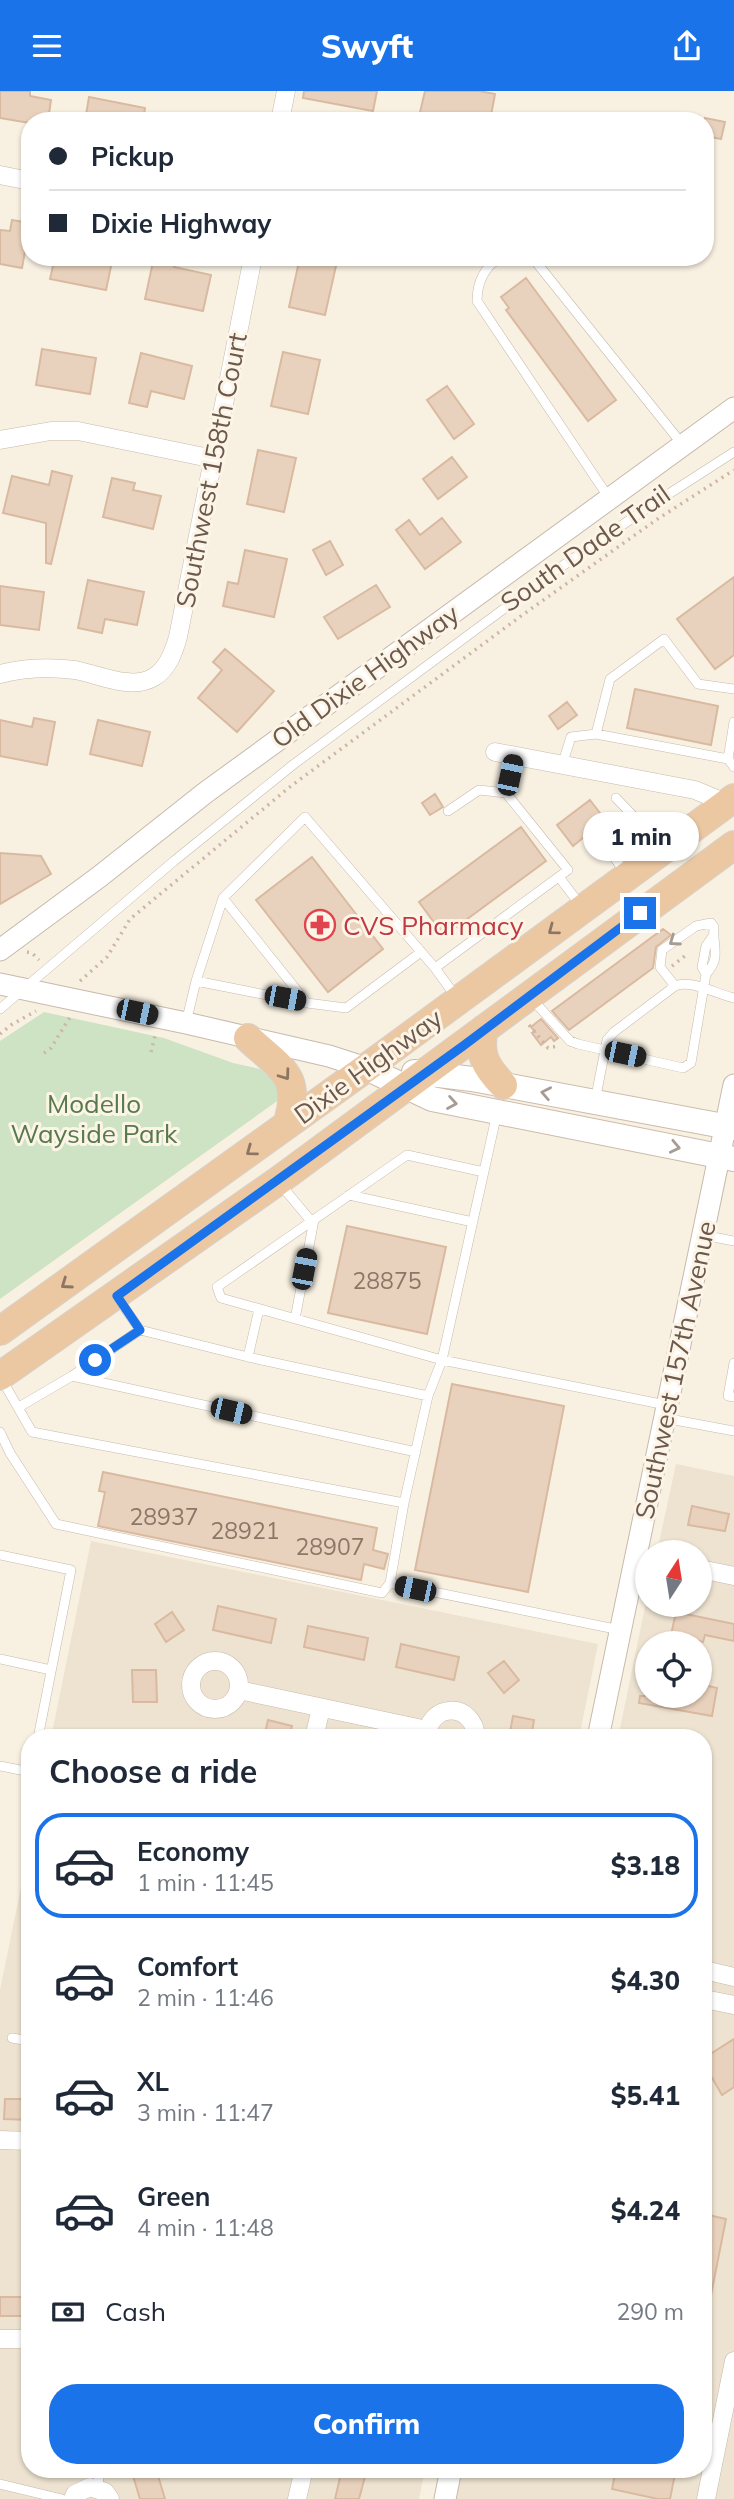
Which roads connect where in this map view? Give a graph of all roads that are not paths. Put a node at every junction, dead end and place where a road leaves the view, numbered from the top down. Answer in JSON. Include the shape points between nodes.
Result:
{"nodes":[{"id":1,"x":286,"y":91,"type":"edge"},
{"id":2,"x":282,"y":112,"type":"edge"},
{"id":3,"x":0,"y":175,"type":"edge"},
{"id":4,"x":21,"y":179,"type":"edge"},
{"id":5,"x":251,"y":266,"type":"edge"},
{"id":6,"x":489,"y":266,"type":"edge"},
{"id":7,"x":539,"y":266,"type":"edge"},
{"id":8,"x":734,"y":408,"type":"edge"},
{"id":9,"x":0,"y":440,"type":"edge"},
{"id":10,"x":683,"y":445,"type":"junction"},
{"id":11,"x":734,"y":452,"type":"edge"},
{"id":12,"x":214,"y":459,"type":"junction"},
{"id":13,"x":609,"y":498,"type":"junction"},
{"id":14,"x":0,"y":674,"type":"edge"},
{"id":15,"x":734,"y":689,"type":"edge"},
{"id":16,"x":734,"y":722,"type":"edge"},
{"id":17,"x":596,"y":734,"type":"junction"},
{"id":18,"x":495,"y":753,"type":"dead end"},
{"id":19,"x":514,"y":756,"type":"junction"},
{"id":20,"x":731,"y":763,"type":"edge"},
{"id":21,"x":562,"y":765,"type":"junction"},
{"id":22,"x":506,"y":793,"type":"junction"},
{"id":23,"x":617,"y":798,"type":"dead end"},
{"id":24,"x":730,"y":800,"type":"edge"},
{"id":25,"x":448,"y":811,"type":"dead end"},
{"id":26,"x":596,"y":832,"type":"dead end"},
{"id":27,"x":734,"y":845,"type":"edge"},
{"id":28,"x":665,"y":848,"type":"junction"},
{"id":29,"x":626,"y":876,"type":"junction"},
{"id":30,"x":559,"y":877,"type":"junction"},
{"id":31,"x":223,"y":898,"type":"junction"},
{"id":32,"x":583,"y":908,"type":"junction"},
{"id":33,"x":0,"y":950,"type":"edge"},
{"id":34,"x":421,"y":952,"type":"junction"},
{"id":35,"x":435,"y":968,"type":"junction"},
{"id":36,"x":196,"y":981,"type":"junction"},
{"id":37,"x":0,"y":984,"type":"edge"},
{"id":38,"x":675,"y":986,"type":"junction"},
{"id":39,"x":24,"y":988,"type":"junction"},
{"id":40,"x":704,"y":989,"type":"junction"},
{"id":41,"x":529,"y":996,"type":"junction"},
{"id":42,"x":734,"y":998,"type":"edge"},
{"id":43,"x":459,"y":1000,"type":"junction"},
{"id":44,"x":307,"y":1003,"type":"junction"},
{"id":45,"x":0,"y":1009,"type":"edge"},
{"id":46,"x":186,"y":1023,"type":"junction"},
{"id":47,"x":484,"y":1029,"type":"junction"},
{"id":48,"x":248,"y":1038,"type":"junction"},
{"id":49,"x":604,"y":1050,"type":"junction"},
{"id":50,"x":366,"y":1068,"type":"junction"},
{"id":51,"x":416,"y":1080,"type":"junction"},
{"id":52,"x":734,"y":1085,"type":"edge"},
{"id":53,"x":500,"y":1098,"type":"junction"},
{"id":54,"x":595,"y":1103,"type":"junction"},
{"id":55,"x":287,"y":1125,"type":"junction"},
{"id":56,"x":730,"y":1127,"type":"edge"},
{"id":57,"x":727,"y":1157,"type":"edge"},
{"id":58,"x":484,"y":1172,"type":"junction"},
{"id":59,"x":278,"y":1181,"type":"junction"},
{"id":60,"x":349,"y":1195,"type":"junction"},
{"id":61,"x":312,"y":1221,"type":"junction"},
{"id":62,"x":473,"y":1222,"type":"junction"},
{"id":63,"x":141,"y":1231,"type":"junction"},
{"id":64,"x":703,"y":1235,"type":"junction"},
{"id":65,"x":734,"y":1241,"type":"edge"},
{"id":66,"x":117,"y":1296,"type":"junction"},
{"id":67,"x":259,"y":1309,"type":"junction"},
{"id":68,"x":295,"y":1319,"type":"junction"},
{"id":69,"x":140,"y":1330,"type":"junction"},
{"id":70,"x":0,"y":1331,"type":"edge"},
{"id":71,"x":0,"y":1356,"type":"edge"},
{"id":72,"x":248,"y":1357,"type":"junction"},
{"id":73,"x":442,"y":1360,"type":"junction"},
{"id":74,"x":734,"y":1363,"type":"edge"},
{"id":75,"x":0,"y":1376,"type":"edge"},
{"id":76,"x":72,"y":1376,"type":"junction"},
{"id":77,"x":428,"y":1396,"type":"junction"},
{"id":78,"x":734,"y":1397,"type":"edge"},
{"id":79,"x":19,"y":1407,"type":"junction"},
{"id":80,"x":665,"y":1411,"type":"junction"},
{"id":81,"x":734,"y":1431,"type":"edge"},
{"id":82,"x":0,"y":1432,"type":"edge"},
{"id":83,"x":416,"y":1452,"type":"junction"},
{"id":84,"x":404,"y":1503,"type":"junction"},
{"id":85,"x":645,"y":1540,"type":"edge"},
{"id":86,"x":0,"y":1555,"type":"edge"},
{"id":87,"x":712,"y":1571,"type":"edge"},
{"id":88,"x":734,"y":1576,"type":"edge"},
{"id":89,"x":635,"y":1580,"type":"edge"},
{"id":90,"x":390,"y":1583,"type":"junction"},
{"id":91,"x":620,"y":1630,"type":"junction"},
{"id":92,"x":0,"y":1662,"type":"edge"},
{"id":93,"x":51,"y":1670,"type":"junction"},
{"id":94,"x":239,"y":1690,"type":"dead end"},
{"id":95,"x":321,"y":1708,"type":"junction"},
{"id":96,"x":40,"y":1729,"type":"edge"},
{"id":97,"x":316,"y":1729,"type":"edge"},
{"id":98,"x":407,"y":1729,"type":"edge"},
{"id":99,"x":429,"y":1729,"type":"edge"},
{"id":100,"x":474,"y":1729,"type":"edge"},
{"id":101,"x":600,"y":1729,"type":"edge"},
{"id":102,"x":0,"y":1766,"type":"edge"},
{"id":103,"x":21,"y":1770,"type":"edge"},
{"id":104,"x":712,"y":1972,"type":"edge"},
{"id":105,"x":734,"y":1977,"type":"edge"},
{"id":106,"x":712,"y":2001,"type":"edge"},
{"id":107,"x":734,"y":2005,"type":"edge"},
{"id":108,"x":12,"y":2038,"type":"dead end"},
{"id":109,"x":21,"y":2040,"type":"edge"},
{"id":110,"x":0,"y":2140,"type":"edge"},
{"id":111,"x":21,"y":2141,"type":"edge"},
{"id":112,"x":0,"y":2339,"type":"edge"},
{"id":113,"x":21,"y":2339,"type":"edge"},
{"id":114,"x":734,"y":2361,"type":"edge"},
{"id":115,"x":712,"y":2469,"type":"edge"},
{"id":116,"x":302,"y":2478,"type":"edge"},
{"id":117,"x":449,"y":2478,"type":"edge"},
{"id":118,"x":710,"y":2478,"type":"edge"},
{"id":119,"x":0,"y":2484,"type":"edge"},
{"id":120,"x":104,"y":2494,"type":"edge"},
{"id":121,"x":62,"y":2499,"type":"edge"},
{"id":122,"x":73,"y":2499,"type":"edge"},
{"id":123,"x":298,"y":2499,"type":"edge"},
{"id":124,"x":445,"y":2499,"type":"edge"},
{"id":125,"x":706,"y":2499,"type":"edge"}],
"edges":[{"from":1,"to":2,"type":"street"},
{"from":3,"to":4,"type":"street"},
{"from":5,"to":12,"type":"street","name":"Southwest 158th Court"},
{"from":6,"to":13,"type":"lane","via":[[477,289],[477,301]]},
{"from":7,"to":10,"type":"lane"},
{"from":8,"to":10,"type":"street","name":"Old Dixie Highway"},
{"from":9,"to":12,"type":"street","via":[[51,431],[78,432]]},
{"from":10,"to":13,"type":"street","name":"Old Dixie Highway"},
{"from":11,"to":39,"type":"lane","via":[[555,571],[294,764]]},
{"from":12,"to":14,"type":"street","name":"Southwest 158th Court","via":[[178,637],[167,664],[155,677],[135,683],[75,670]]},
{"from":13,"to":33,"type":"street","name":"Old Dixie Highway","via":[[205,793]]},
{"from":15,"to":17,"type":"lane","via":[[698,684],[664,639],[610,679]]},
{"from":16,"to":20,"type":"lane"},
{"from":17,"to":20,"type":"lane"},
{"from":17,"to":21,"type":"lane","via":[[571,737]]},
{"from":18,"to":19,"type":"street"},
{"from":19,"to":21,"type":"street"},
{"from":19,"to":22,"type":"lane"},
{"from":21,"to":24,"type":"street"},
{"from":22,"to":25,"type":"lane","via":[[479,790]]},
{"from":22,"to":30,"type":"lane","via":[[568,870]]},
{"from":23,"to":28,"type":"lane"},
{"from":24,"to":28,"type":"highway","name":"Dixie Highway"},
{"from":26,"to":29,"type":"lane"},
{"from":27,"to":41,"type":"highway","name":"Dixie Highway"},
{"from":28,"to":29,"type":"highway","name":"Dixie Highway"},
{"from":29,"to":32,"type":"highway","name":"Dixie Highway"},
{"from":30,"to":32,"type":"lane"},
{"from":30,"to":35,"type":"lane"},
{"from":31,"to":34,"type":"lane","via":[[305,817]]},
{"from":31,"to":36,"type":"lane"},
{"from":31,"to":44,"type":"lane"},
{"from":32,"to":43,"type":"highway","name":"Dixie Highway","one_way":true},
{"from":34,"to":35,"type":"lane"},
{"from":34,"to":44,"type":"lane","via":[[346,1008]]},
{"from":35,"to":43,"type":"lane"},
{"from":36,"to":44,"type":"lane"},
{"from":36,"to":46,"type":"lane"},
{"from":37,"to":39,"type":"street"},
{"from":38,"to":40,"type":"lane","via":[[683,982]]},
{"from":40,"to":38,"type":"lane","one_way":true,"via":[[702,967],[713,936],[711,923],[702,923],[663,950],[660,967]]},
{"from":38,"to":49,"type":"lane","via":[[614,1032]]},
{"from":39,"to":45,"type":"lane"},
{"from":39,"to":46,"type":"street"},
{"from":40,"to":42,"type":"lane"},
{"from":40,"to":49,"type":"lane","via":[[686,1068]]},
{"from":41,"to":47,"type":"highway","name":"Dixie Highway"},
{"from":41,"to":49,"type":"lane","via":[[570,1041]]},
{"from":43,"to":50,"type":"highway","name":"Dixie Highway"},
{"from":46,"to":48,"type":"street"},
{"from":47,"to":51,"type":"highway","name":"Dixie Highway"},
{"from":47,"to":53,"type":"highway","via":[[483,1059]]},
{"from":48,"to":50,"type":"street"},
{"from":48,"to":55,"type":"highway","one_way":true,"via":[[292,1083],[294,1101]]},
{"from":49,"to":54,"type":"lane"},
{"from":50,"to":51,"type":"main road"},
{"from":50,"to":55,"type":"highway","name":"Dixie Highway"},
{"from":51,"to":53,"type":"main road"},
{"from":51,"to":59,"type":"highway","name":"Dixie Highway"},
{"from":52,"to":56,"type":"street","name":"Southwest 157th Avenue"},
{"from":54,"to":53,"type":"main road","one_way":true},
{"from":53,"to":57,"type":"main road","one_way":true},
{"from":53,"to":58,"type":"lane"},
{"from":54,"to":56,"type":"main road"},
{"from":55,"to":63,"type":"highway","name":"Dixie Highway","one_way":true},
{"from":56,"to":57,"type":"street","name":"Southwest 157th Avenue"},
{"from":57,"to":64,"type":"street","name":"Southwest 157th Avenue"},
{"from":58,"to":60,"type":"lane","via":[[407,1155]]},
{"from":58,"to":62,"type":"lane"},
{"from":59,"to":61,"type":"lane"},
{"from":59,"to":66,"type":"highway","name":"Dixie Highway"},
{"from":60,"to":61,"type":"lane"},
{"from":60,"to":62,"type":"lane"},
{"from":61,"to":67,"type":"lane","via":[[216,1287],[221,1299]]},
{"from":61,"to":68,"type":"lane"},
{"from":62,"to":73,"type":"lane"},
{"from":63,"to":70,"type":"highway","name":"Dixie Highway","one_way":true},
{"from":63,"to":71,"type":"highway","via":[[99,1287]]},
{"from":64,"to":65,"type":"lane"},
{"from":64,"to":80,"type":"street","name":"Southwest 157th Avenue"},
{"from":66,"to":69,"type":"lane"},
{"from":66,"to":75,"type":"highway","name":"Dixie Highway"},
{"from":67,"to":68,"type":"lane"},
{"from":67,"to":72,"type":"lane"},
{"from":68,"to":73,"type":"lane"},
{"from":69,"to":72,"type":"lane"},
{"from":69,"to":76,"type":"lane"},
{"from":72,"to":77,"type":"lane"},
{"from":73,"to":77,"type":"lane"},
{"from":73,"to":80,"type":"lane"},
{"from":74,"to":78,"type":"lane","via":[[728,1396]]},
{"from":75,"to":79,"type":"lane"},
{"from":76,"to":79,"type":"lane"},
{"from":76,"to":83,"type":"lane"},
{"from":77,"to":83,"type":"lane"},
{"from":79,"to":84,"type":"lane","via":[[32,1432]]},
{"from":80,"to":81,"type":"lane"},
{"from":80,"to":85,"type":"street","name":"Southwest 157th Avenue"},
{"from":82,"to":90,"type":"lane","via":[[57,1524],[382,1593]]},
{"from":83,"to":84,"type":"lane"},
{"from":84,"to":90,"type":"lane"},
{"from":86,"to":93,"type":"lane","via":[[71,1570]]},
{"from":87,"to":88,"type":"street"},
{"from":89,"to":91,"type":"street","name":"Southwest 157th Avenue"},
{"from":90,"to":91,"type":"lane"},
{"from":91,"to":101,"type":"street","name":"Southwest 157th Avenue"},
{"from":92,"to":93,"type":"lane"},
{"from":93,"to":96,"type":"lane"},
{"from":94,"to":95,"type":"street"},
{"from":95,"to":97,"type":"street"},
{"from":95,"to":98,"type":"street"},
{"from":99,"to":100,"type":"street","via":[[438,1714],[457,1710],[472,1721]]},
{"from":102,"to":103,"type":"lane"},
{"from":104,"to":105,"type":"street"},
{"from":106,"to":107,"type":"street"},
{"from":108,"to":109,"type":"lane"},
{"from":110,"to":111,"type":"street"},
{"from":112,"to":113,"type":"street"},
{"from":114,"to":115,"type":"street"},
{"from":116,"to":123,"type":"street"},
{"from":117,"to":124,"type":"street"},
{"from":118,"to":125,"type":"street"},
{"from":119,"to":121,"type":"lane"},
{"from":120,"to":122,"type":"street","via":[[90,2487]]}]}
